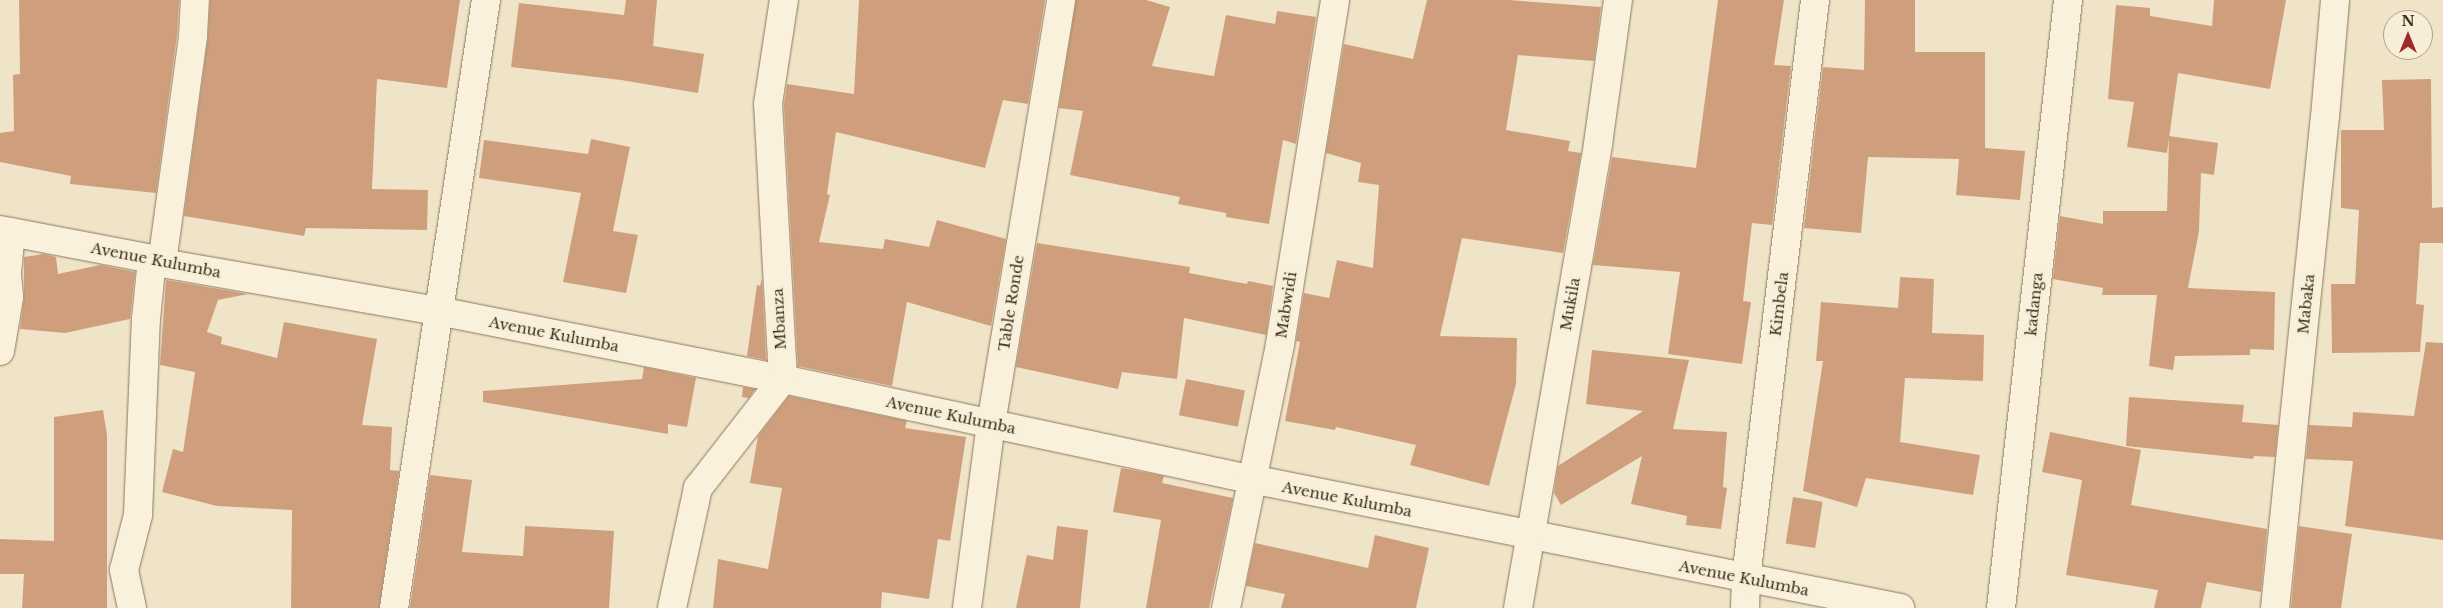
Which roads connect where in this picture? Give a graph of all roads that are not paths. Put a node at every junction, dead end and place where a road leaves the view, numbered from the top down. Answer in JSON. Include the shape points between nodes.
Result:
{"nodes":[{"id":1,"x":195,"y":0,"type":"edge"},
{"id":2,"x":486,"y":0,"type":"edge"},
{"id":3,"x":784,"y":0,"type":"edge"},
{"id":4,"x":1061,"y":0,"type":"edge"},
{"id":5,"x":1335,"y":0,"type":"edge"},
{"id":6,"x":1618,"y":0,"type":"edge"},
{"id":7,"x":1815,"y":0,"type":"edge"},
{"id":8,"x":2068,"y":0,"type":"edge"},
{"id":9,"x":2335,"y":0,"type":"edge"},
{"id":10,"x":5,"y":231,"type":"edge"},
{"id":11,"x":157,"y":261,"type":"junction"},
{"id":12,"x":438,"y":311,"type":"junction"},
{"id":13,"x":0,"y":352,"type":"edge"},
{"id":14,"x":782,"y":379,"type":"junction"},
{"id":15,"x":990,"y":424,"type":"junction"},
{"id":16,"x":1251,"y":479,"type":"junction"},
{"id":17,"x":1529,"y":536,"type":"junction"},
{"id":18,"x":1746,"y":578,"type":"junction"},
{"id":19,"x":132,"y":608,"type":"edge"},
{"id":20,"x":394,"y":608,"type":"edge"},
{"id":21,"x":672,"y":608,"type":"edge"},
{"id":22,"x":967,"y":608,"type":"edge"},
{"id":23,"x":1226,"y":608,"type":"edge"},
{"id":24,"x":1518,"y":608,"type":"edge"},
{"id":25,"x":1745,"y":608,"type":"edge"},
{"id":26,"x":1900,"y":608,"type":"edge"},
{"id":27,"x":2001,"y":608,"type":"edge"},
{"id":28,"x":2275,"y":608,"type":"edge"}],
"edges":[{"from":1,"to":11,"type":"street","via":[[193,36]]},
{"from":2,"to":12,"type":"street"},
{"from":3,"to":14,"type":"street","name":"Mbanza","via":[[768,104]]},
{"from":4,"to":15,"type":"street","name":"Table Ronde"},
{"from":5,"to":16,"type":"street","name":"Mabwidi","via":[[1280,344]]},
{"from":6,"to":17,"type":"street","name":"Mukila","via":[[1596,154]]},
{"from":7,"to":18,"type":"street","name":"Kimbela"},
{"from":8,"to":27,"type":"street","name":"kadanga"},
{"from":9,"to":28,"type":"street","name":"Mabaka"},
{"from":10,"to":11,"type":"street","name":"Avenue Kulumba"},
{"from":10,"to":13,"type":"street","via":[[9,297]]},
{"from":11,"to":12,"type":"street","name":"Avenue Kulumba"},
{"from":11,"to":19,"type":"street","via":[[146,319],[138,515],[124,570]]},
{"from":12,"to":14,"type":"street","name":"Avenue Kulumba"},
{"from":12,"to":20,"type":"street"},
{"from":14,"to":15,"type":"street","name":"Avenue Kulumba"},
{"from":14,"to":21,"type":"street","via":[[698,488]]},
{"from":15,"to":16,"type":"street","name":"Avenue Kulumba"},
{"from":15,"to":22,"type":"street","name":"Table Ronde"},
{"from":16,"to":17,"type":"street","name":"Avenue Kulumba"},
{"from":16,"to":23,"type":"street","name":"Mabwidi"},
{"from":17,"to":18,"type":"street","name":"Avenue Kulumba"},
{"from":17,"to":24,"type":"street","name":"Mukila"},
{"from":18,"to":25,"type":"street","name":"Kimbela"},
{"from":18,"to":26,"type":"street","name":"Avenue Kulumba"}]}
